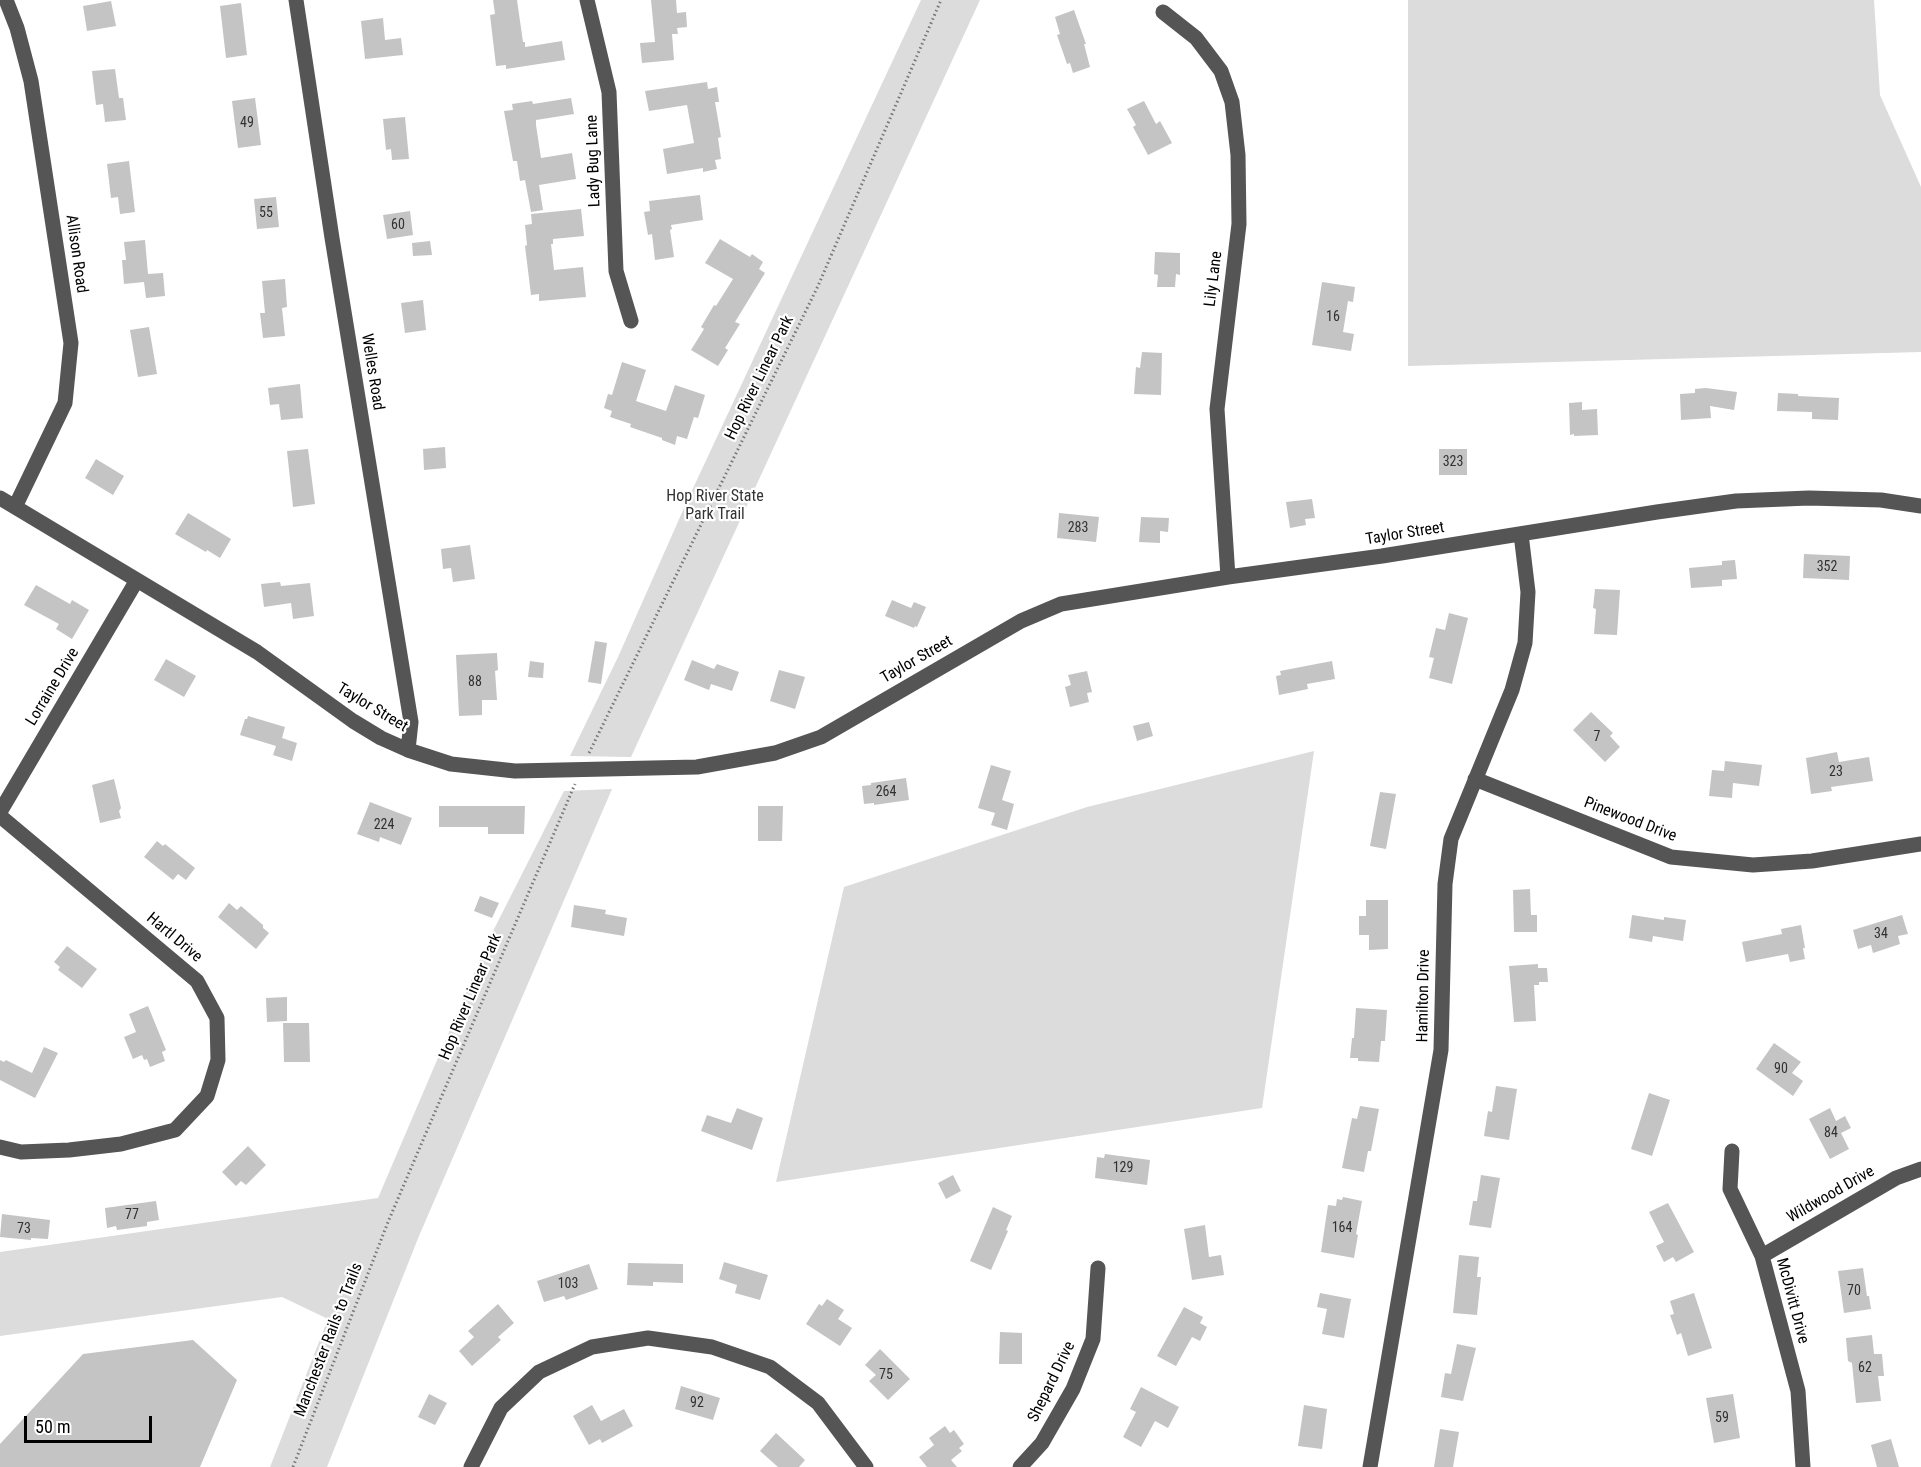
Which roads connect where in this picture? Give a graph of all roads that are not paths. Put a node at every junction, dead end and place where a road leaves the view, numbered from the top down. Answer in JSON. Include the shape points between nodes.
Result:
{"nodes":[{"id":1,"x":6,"y":0,"type":"edge"},
{"id":2,"x":296,"y":0,"type":"edge"},
{"id":3,"x":587,"y":0,"type":"edge"},
{"id":4,"x":1163,"y":12,"type":"dead end"},
{"id":5,"x":631,"y":321,"type":"dead end"},
{"id":6,"x":0,"y":498,"type":"edge"},
{"id":7,"x":1921,"y":506,"type":"edge"},
{"id":8,"x":15,"y":507,"type":"junction"},
{"id":9,"x":1521,"y":534,"type":"junction"},
{"id":10,"x":1228,"y":577,"type":"junction"},
{"id":11,"x":137,"y":580,"type":"junction"},
{"id":12,"x":408,"y":750,"type":"junction"},
{"id":13,"x":1475,"y":779,"type":"junction"},
{"id":14,"x":0,"y":814,"type":"edge"},
{"id":15,"x":1921,"y":844,"type":"edge"},
{"id":16,"x":0,"y":1147,"type":"edge"},
{"id":17,"x":1732,"y":1151,"type":"dead end"},
{"id":18,"x":1921,"y":1169,"type":"edge"},
{"id":19,"x":1762,"y":1256,"type":"junction"},
{"id":20,"x":1098,"y":1268,"type":"dead end"},
{"id":21,"x":471,"y":1467,"type":"edge"},
{"id":22,"x":866,"y":1467,"type":"edge"},
{"id":23,"x":1020,"y":1467,"type":"edge"},
{"id":24,"x":1370,"y":1467,"type":"edge"},
{"id":25,"x":1803,"y":1467,"type":"edge"}],
"edges":[{"from":1,"to":8,"type":"street","name":"Allison Road","via":[[32,81],[71,343],[65,403]]},
{"from":2,"to":12,"type":"street","name":"Welles Road","via":[[411,722]]},
{"from":3,"to":5,"type":"street","name":"Lady Bug Lane","via":[[609,92],[616,271]]},
{"from":4,"to":10,"type":"street","name":"Lily Lane","via":[[1196,38],[1221,70],[1232,102],[1239,224],[1217,409]]},
{"from":6,"to":8,"type":"street","name":"Taylor Street"},
{"from":7,"to":9,"type":"street","name":"Taylor Street","via":[[1821,498],[1736,501]]},
{"from":8,"to":11,"type":"street","name":"Taylor Street"},
{"from":9,"to":10,"type":"street","name":"Taylor Street"},
{"from":9,"to":13,"type":"street","name":"Hamilton Drive","via":[[1527,592],[1525,643],[1512,690]]},
{"from":10,"to":12,"type":"street","name":"Taylor Street","via":[[1061,604],[1021,621],[821,737],[775,753],[697,767],[516,771],[450,764]]},
{"from":11,"to":12,"type":"street","name":"Taylor Street","via":[[257,652],[353,721]]},
{"from":11,"to":14,"type":"street","name":"Lorraine Drive"},
{"from":13,"to":15,"type":"street","name":"Pinewood Drive","via":[[1671,857],[1753,865],[1812,861]]},
{"from":13,"to":24,"type":"street","name":"Hamilton Drive","via":[[1451,839],[1445,884],[1441,1050]]},
{"from":14,"to":16,"type":"street","name":"Hartl Drive","via":[[197,981],[217,1018],[219,1060],[207,1096],[175,1130],[122,1144],[69,1150],[21,1152]]},
{"from":17,"to":19,"type":"street","name":"McDivitt Drive","via":[[1730,1189]]},
{"from":18,"to":19,"type":"street","name":"Wildwood Drive","via":[[1896,1178]]},
{"from":19,"to":25,"type":"street","name":"McDivitt Drive","via":[[1798,1391]]},
{"from":20,"to":23,"type":"street","name":"Shepard Drive","via":[[1093,1339],[1072,1389],[1042,1443]]},
{"from":21,"to":22,"type":"street","via":[[501,1408],[539,1372],[592,1347],[648,1338],[712,1347],[770,1367],[818,1403]]}]}
